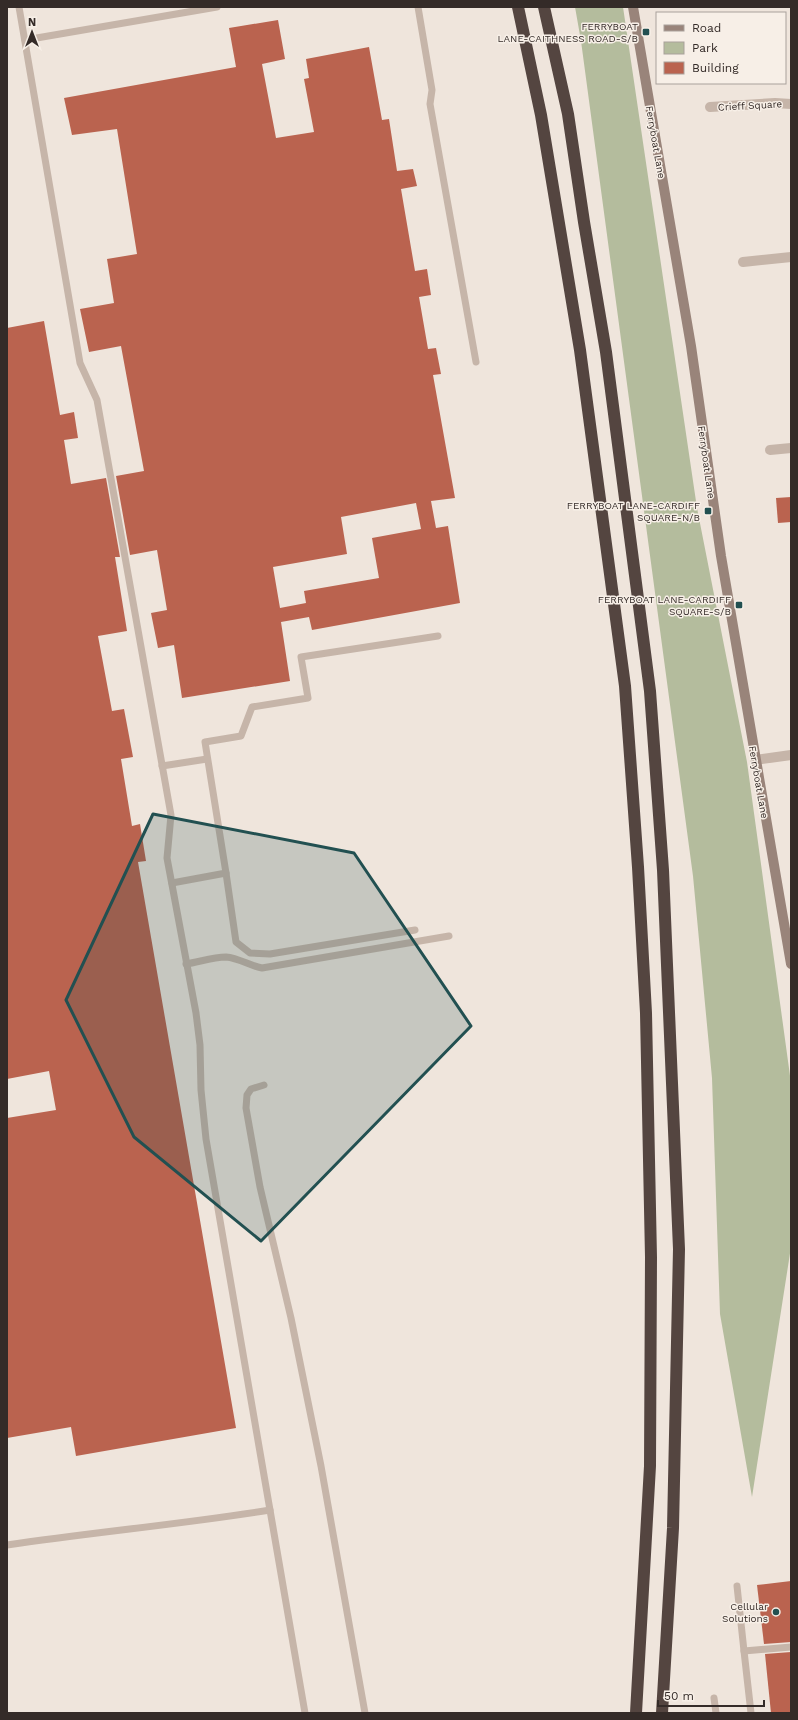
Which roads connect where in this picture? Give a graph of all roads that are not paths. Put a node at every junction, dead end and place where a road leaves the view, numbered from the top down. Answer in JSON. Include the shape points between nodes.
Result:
{"nodes":[{"id":1,"x":19,"y":7,"type":"edge"},
{"id":2,"x":217,"y":7,"type":"edge"},
{"id":3,"x":418,"y":7,"type":"edge"},
{"id":4,"x":518,"y":7,"type":"edge"},
{"id":5,"x":544,"y":7,"type":"edge"},
{"id":6,"x":632,"y":7,"type":"edge"},
{"id":7,"x":25,"y":40,"type":"junction"},
{"id":8,"x":791,"y":104,"type":"edge"},
{"id":9,"x":710,"y":107,"type":"dead end"},
{"id":10,"x":791,"y":256,"type":"edge"},
{"id":11,"x":743,"y":262,"type":"dead end"},
{"id":12,"x":476,"y":362,"type":"dead end"},
{"id":13,"x":791,"y":448,"type":"edge"},
{"id":14,"x":770,"y":450,"type":"dead end"},
{"id":15,"x":438,"y":636,"type":"dead end"},
{"id":16,"x":791,"y":755,"type":"edge"},
{"id":17,"x":207,"y":759,"type":"junction"},
{"id":18,"x":755,"y":760,"type":"junction"},
{"id":19,"x":162,"y":766,"type":"junction"},
{"id":20,"x":226,"y":873,"type":"junction"},
{"id":21,"x":172,"y":883,"type":"junction"},
{"id":22,"x":415,"y":930,"type":"dead end"},
{"id":23,"x":449,"y":936,"type":"dead end"},
{"id":24,"x":186,"y":964,"type":"junction"},
{"id":25,"x":791,"y":964,"type":"edge"},
{"id":26,"x":264,"y":1085,"type":"dead end"},
{"id":27,"x":270,"y":1510,"type":"junction"},
{"id":28,"x":7,"y":1545,"type":"edge"},
{"id":29,"x":737,"y":1586,"type":"dead end"},
{"id":30,"x":791,"y":1647,"type":"edge"},
{"id":31,"x":744,"y":1651,"type":"junction"},
{"id":32,"x":714,"y":1698,"type":"dead end"},
{"id":33,"x":305,"y":1713,"type":"edge"},
{"id":34,"x":365,"y":1713,"type":"edge"},
{"id":35,"x":636,"y":1713,"type":"edge"},
{"id":36,"x":662,"y":1713,"type":"edge"},
{"id":37,"x":716,"y":1713,"type":"edge"},
{"id":38,"x":751,"y":1713,"type":"edge"}],
"edges":[{"from":1,"to":7,"type":"lane"},
{"from":2,"to":7,"type":"lane"},
{"from":3,"to":12,"type":"lane","via":[[432,90],[430,104]]},
{"from":4,"to":35,"type":"highway","via":[[541,115],[580,350],[625,686],[637,859],[646,1013],[651,1257],[650,1466]]},
{"from":5,"to":36,"type":"highway","via":[[568,114],[606,352],[650,691],[662,862],[679,1249],[673,1528]]},
{"from":6,"to":18,"type":"street","name":"Ferryboat Lane","via":[[690,346]]},
{"from":7,"to":19,"type":"lane","via":[[80,363],[97,400]]},
{"from":8,"to":9,"type":"street","name":"Crieff Square"},
{"from":10,"to":11,"type":"street"},
{"from":13,"to":14,"type":"street"},
{"from":15,"to":17,"type":"lane","via":[[301,658],[308,698],[252,707],[241,736],[205,742]]},
{"from":16,"to":18,"type":"street"},
{"from":17,"to":19,"type":"lane"},
{"from":17,"to":20,"type":"lane"},
{"from":18,"to":25,"type":"street","name":"Ferryboat Lane"},
{"from":19,"to":21,"type":"lane","via":[[171,815],[167,858]]},
{"from":20,"to":21,"type":"lane"},
{"from":20,"to":22,"type":"lane","via":[[236,942],[250,953],[270,954]]},
{"from":21,"to":24,"type":"lane"},
{"from":23,"to":24,"type":"lane","via":[[262,968],[226,957]]},
{"from":24,"to":27,"type":"lane","via":[[200,1045],[206,1139]]},
{"from":26,"to":34,"type":"lane","via":[[251,1089],[247,1095],[246,1108],[260,1187],[321,1466]]},
{"from":27,"to":28,"type":"lane"},
{"from":27,"to":33,"type":"lane"},
{"from":29,"to":31,"type":"lane"},
{"from":30,"to":31,"type":"lane"},
{"from":31,"to":38,"type":"lane"},
{"from":32,"to":37,"type":"lane"}]}
